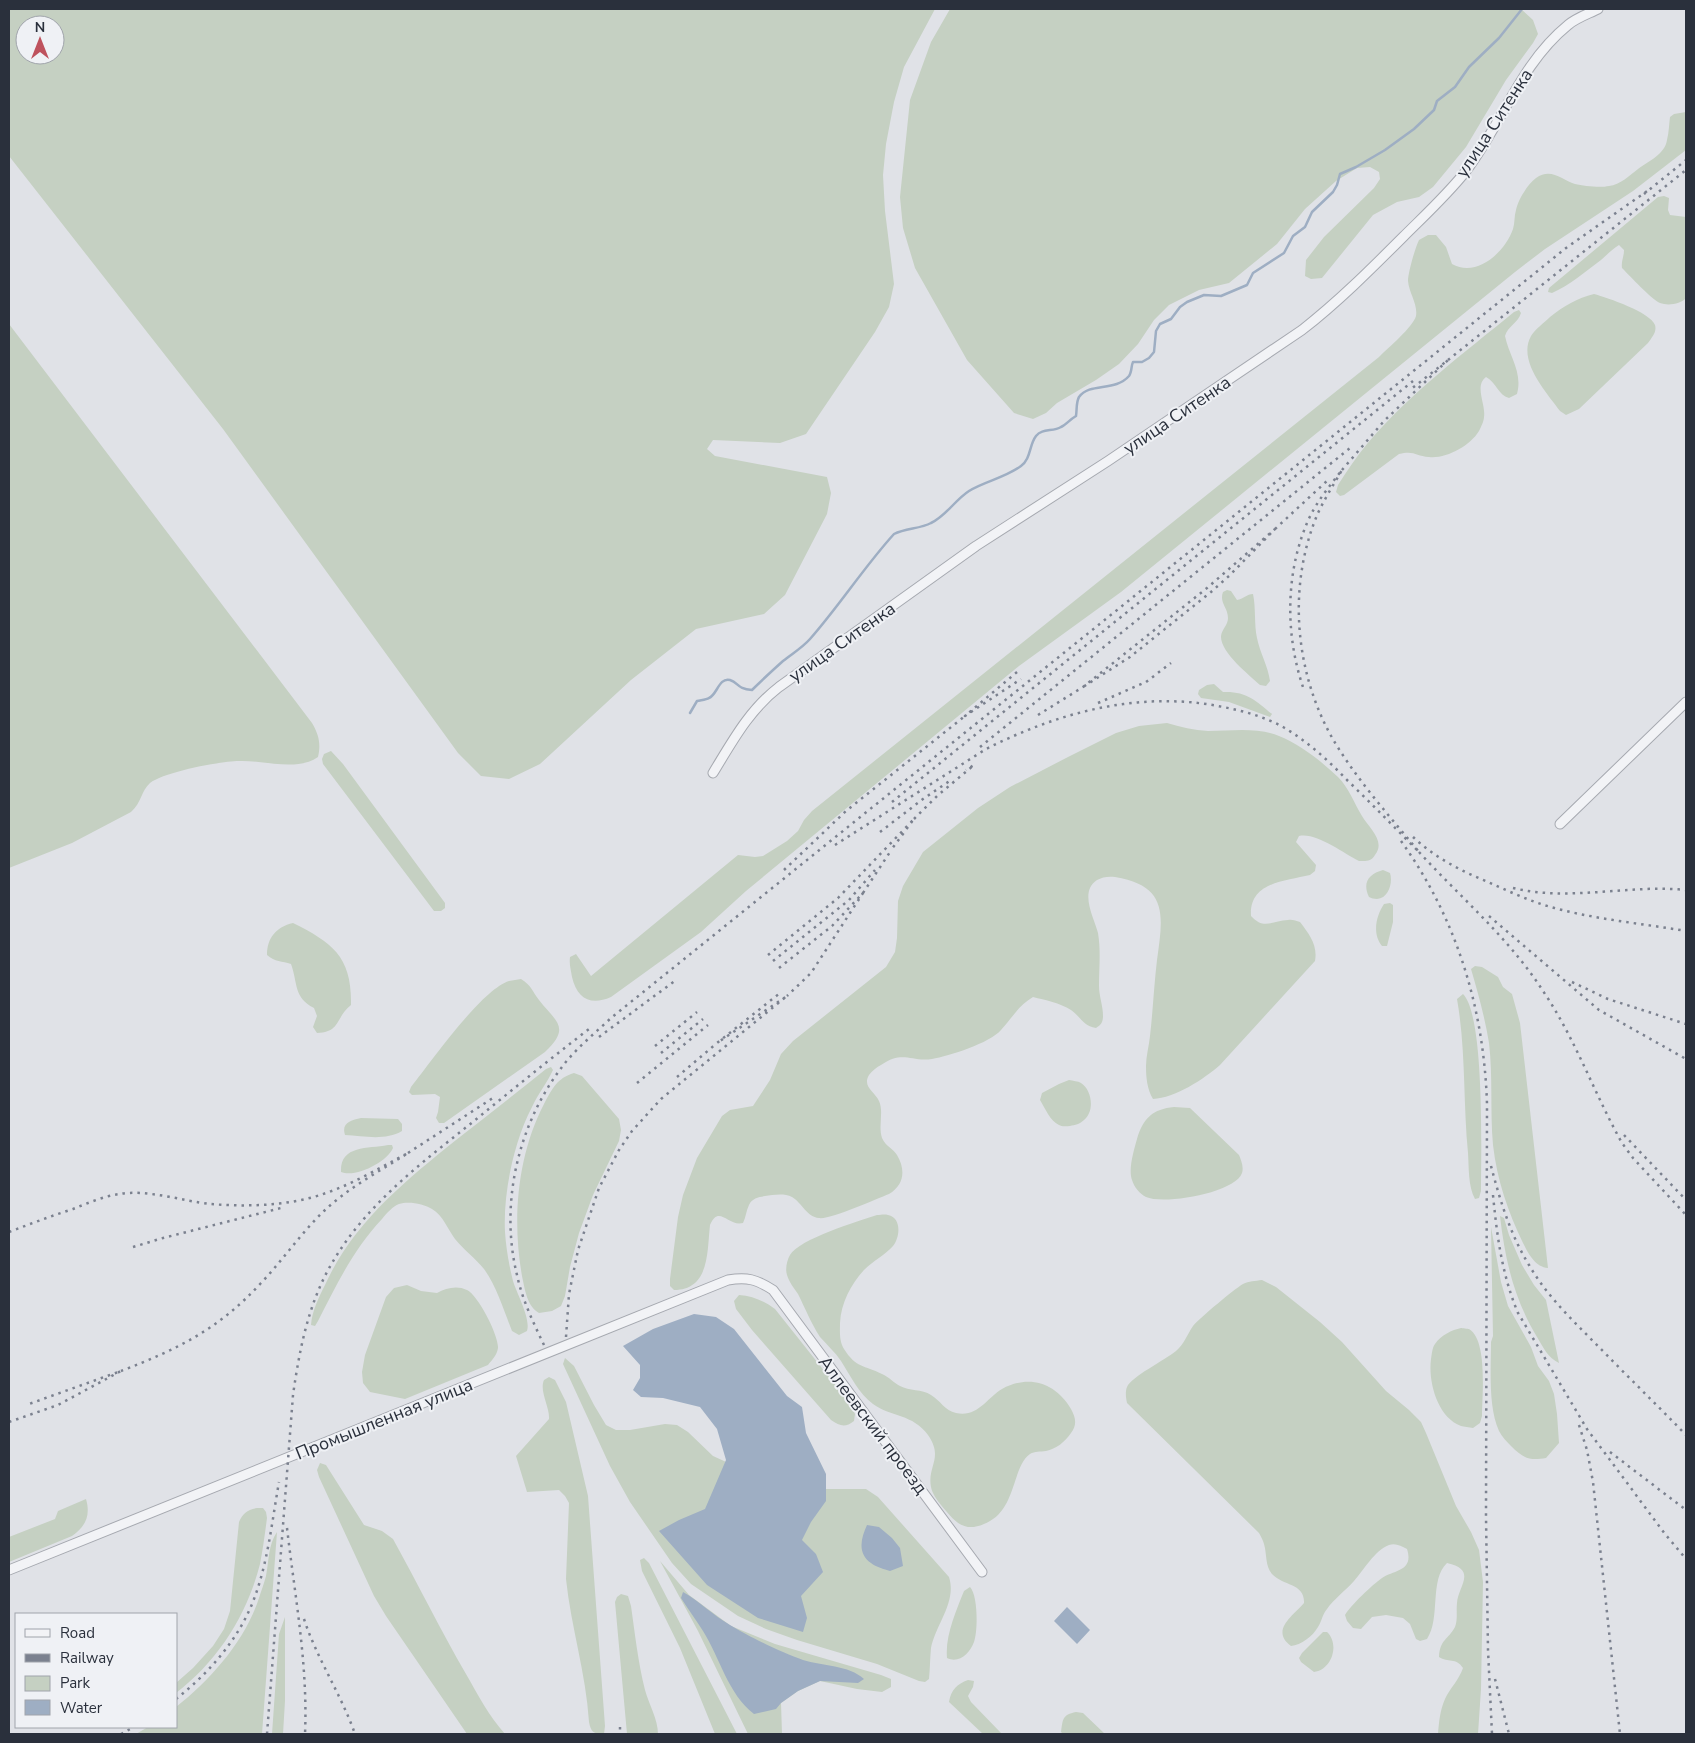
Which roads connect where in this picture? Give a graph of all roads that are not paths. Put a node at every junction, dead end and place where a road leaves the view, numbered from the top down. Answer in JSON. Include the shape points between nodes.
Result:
{"nodes":[{"id":1,"x":1598,"y":9,"type":"edge"},
{"id":2,"x":1686,"y":702,"type":"edge"},
{"id":3,"x":713,"y":774,"type":"dead end"},
{"id":4,"x":1560,"y":824,"type":"dead end"},
{"id":5,"x":760,"y":1282,"type":"joint"},
{"id":6,"x":9,"y":1570,"type":"edge"},
{"id":7,"x":982,"y":1572,"type":"dead end"}],
"edges":[{"from":1,"to":3,"type":"street","name":"улица Ситенка","via":[[1567,26],[1552,40],[1516,88],[1488,140],[1465,172],[1332,306],[1302,330],[1124,450],[976,546],[767,696],[748,717]]},
{"from":2,"to":4,"type":"street"},
{"from":5,"to":6,"type":"street","name":"Промышленная улица","via":[[744,1278],[728,1280]]},
{"from":5,"to":7,"type":"street","name":"Аллеевский проезд","via":[[773,1290]]}]}
